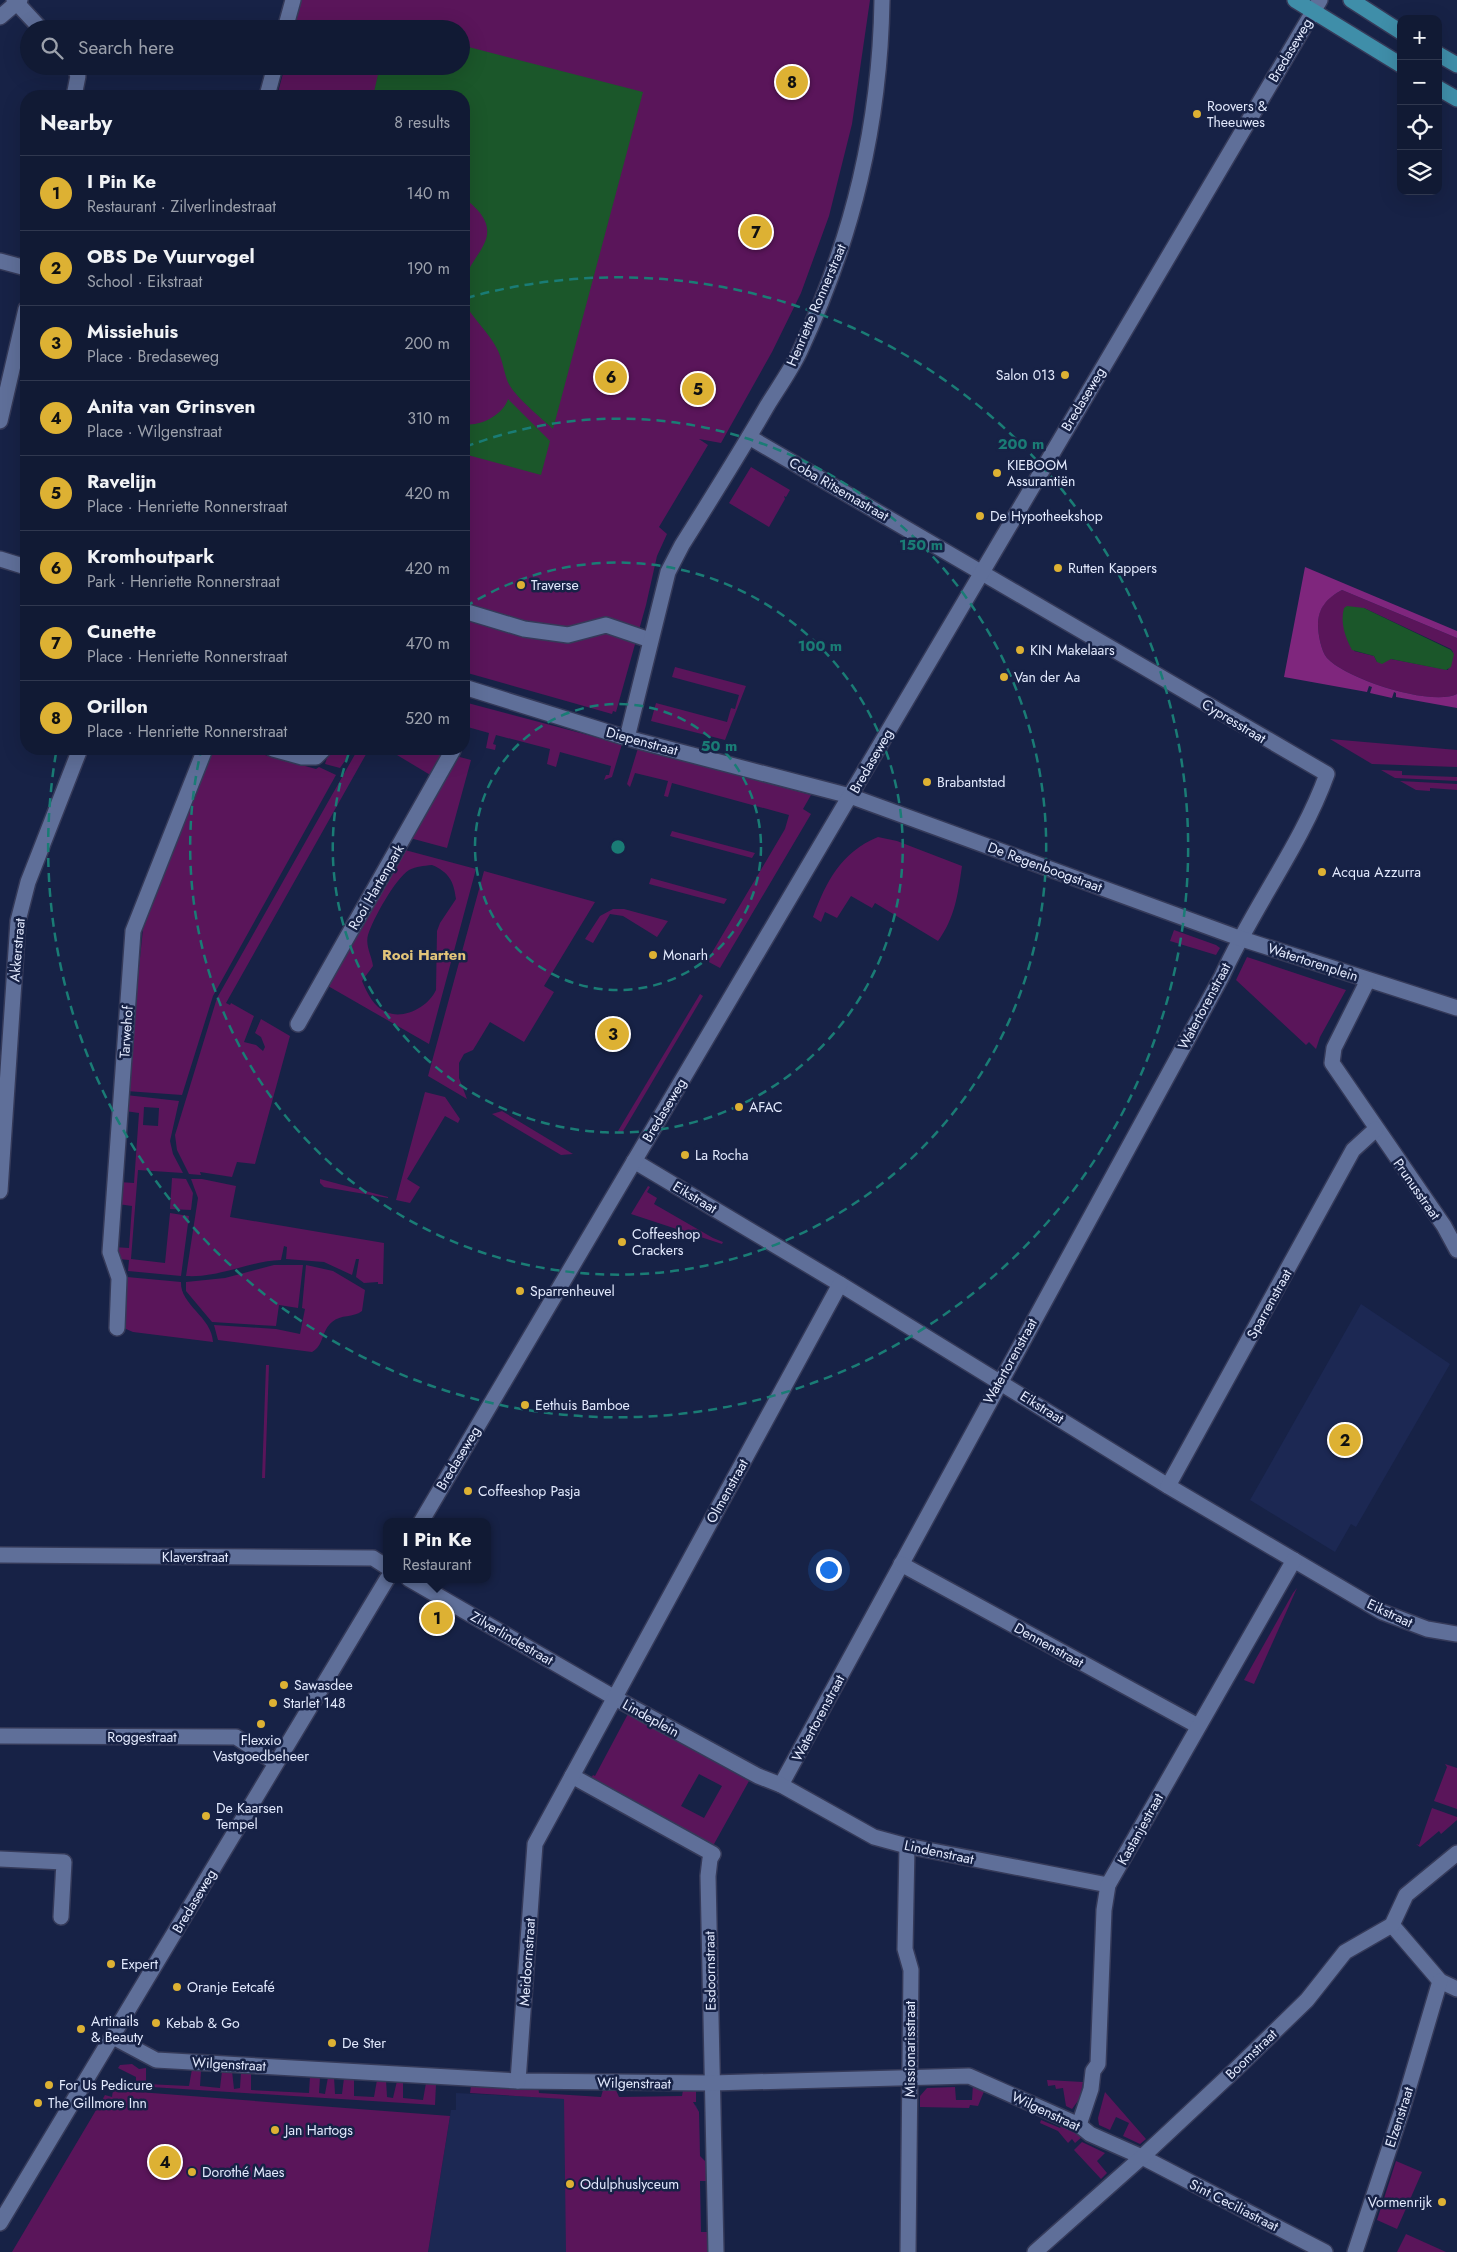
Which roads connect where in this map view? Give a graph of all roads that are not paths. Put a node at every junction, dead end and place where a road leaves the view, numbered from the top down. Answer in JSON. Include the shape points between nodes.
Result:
{"nodes":[{"id":1,"x":292,"y":0,"type":"edge"},
{"id":2,"x":882,"y":0,"type":"edge"},
{"id":3,"x":1295,"y":0,"type":"edge"},
{"id":4,"x":1351,"y":0,"type":"edge"},
{"id":5,"x":17,"y":1,"type":"edge"},
{"id":6,"x":1316,"y":6,"type":"edge"},
{"id":7,"x":0,"y":17,"type":"edge"},
{"id":8,"x":33,"y":20,"type":"edge"},
{"id":9,"x":287,"y":20,"type":"edge"},
{"id":10,"x":1397,"y":29,"type":"edge"},
{"id":11,"x":1442,"y":56,"type":"edge"},
{"id":12,"x":1397,"y":62,"type":"edge"},
{"id":13,"x":1457,"y":65,"type":"edge"},
{"id":14,"x":78,"y":75,"type":"edge"},
{"id":15,"x":273,"y":75,"type":"edge"},
{"id":16,"x":75,"y":90,"type":"edge"},
{"id":17,"x":269,"y":90,"type":"edge"},
{"id":18,"x":1442,"y":90,"type":"edge"},
{"id":19,"x":1457,"y":99,"type":"edge"},
{"id":20,"x":0,"y":261,"type":"edge"},
{"id":21,"x":20,"y":266,"type":"edge"},
{"id":22,"x":20,"y":351,"type":"edge"},
{"id":23,"x":0,"y":421,"type":"edge"},
{"id":24,"x":749,"y":437,"type":"junction"},
{"id":25,"x":0,"y":559,"type":"edge"},
{"id":26,"x":20,"y":564,"type":"edge"},
{"id":27,"x":982,"y":571,"type":"junction"},
{"id":28,"x":470,"y":613,"type":"edge"},
{"id":29,"x":650,"y":640,"type":"junction"},
{"id":30,"x":470,"y":689,"type":"edge"},
{"id":31,"x":627,"y":738,"type":"junction"},
{"id":32,"x":78,"y":755,"type":"edge"},
{"id":33,"x":203,"y":755,"type":"edge"},
{"id":34,"x":295,"y":755,"type":"edge"},
{"id":35,"x":317,"y":755,"type":"edge"},
{"id":36,"x":450,"y":755,"type":"edge"},
{"id":37,"x":850,"y":796,"type":"junction"},
{"id":38,"x":1239,"y":938,"type":"junction"},
{"id":39,"x":1368,"y":980,"type":"junction"},
{"id":40,"x":1457,"y":1008,"type":"edge"},
{"id":41,"x":298,"y":1024,"type":"dead end"},
{"id":42,"x":1376,"y":1129,"type":"junction"},
{"id":43,"x":634,"y":1161,"type":"junction"},
{"id":44,"x":0,"y":1191,"type":"edge"},
{"id":45,"x":1457,"y":1250,"type":"edge"},
{"id":46,"x":840,"y":1284,"type":"junction"},
{"id":47,"x":116,"y":1328,"type":"dead end"},
{"id":48,"x":1000,"y":1381,"type":"junction"},
{"id":49,"x":1168,"y":1486,"type":"junction"},
{"id":50,"x":423,"y":1518,"type":"edge"},
{"id":51,"x":0,"y":1555,"type":"edge"},
{"id":52,"x":1294,"y":1560,"type":"junction"},
{"id":53,"x":383,"y":1564,"type":"edge"},
{"id":54,"x":901,"y":1564,"type":"junction"},
{"id":55,"x":385,"y":1583,"type":"edge"},
{"id":56,"x":416,"y":1583,"type":"edge"},
{"id":57,"x":1457,"y":1634,"type":"edge"},
{"id":58,"x":615,"y":1698,"type":"junction"},
{"id":59,"x":1198,"y":1726,"type":"junction"},
{"id":60,"x":0,"y":1736,"type":"edge"},
{"id":61,"x":276,"y":1763,"type":"junction"},
{"id":62,"x":572,"y":1776,"type":"junction"},
{"id":63,"x":781,"y":1785,"type":"junction"},
{"id":64,"x":536,"y":1842,"type":"joint"},
{"id":65,"x":907,"y":1846,"type":"junction"},
{"id":66,"x":1457,"y":1853,"type":"edge"},
{"id":67,"x":0,"y":1860,"type":"edge"},
{"id":68,"x":1108,"y":1886,"type":"junction"},
{"id":69,"x":61,"y":1917,"type":"dead end"},
{"id":70,"x":1392,"y":1926,"type":"junction"},
{"id":71,"x":1440,"y":1981,"type":"junction"},
{"id":72,"x":1457,"y":1989,"type":"edge"},
{"id":73,"x":113,"y":2037,"type":"junction"},
{"id":74,"x":910,"y":2077,"type":"junction"},
{"id":75,"x":518,"y":2081,"type":"junction"},
{"id":76,"x":712,"y":2084,"type":"junction"},
{"id":77,"x":1079,"y":2125,"type":"junction"},
{"id":78,"x":1142,"y":2158,"type":"junction"},
{"id":79,"x":0,"y":2223,"type":"edge"},
{"id":80,"x":716,"y":2252,"type":"edge"},
{"id":81,"x":908,"y":2252,"type":"edge"},
{"id":82,"x":1035,"y":2252,"type":"edge"},
{"id":83,"x":1325,"y":2252,"type":"edge"},
{"id":84,"x":1355,"y":2252,"type":"edge"}],
"edges":[{"from":1,"to":9,"type":"street"},
{"from":2,"to":24,"type":"street","name":"Henriette Ronnerstraat","via":[[871,133],[854,211],[799,352]]},
{"from":3,"to":6,"type":"main road"},
{"from":4,"to":10,"type":"main road"},
{"from":5,"to":7,"type":"street"},
{"from":5,"to":8,"type":"street"},
{"from":6,"to":12,"type":"main road"},
{"from":6,"to":27,"type":"street","name":"Bredaseweg"},
{"from":11,"to":13,"type":"main road"},
{"from":14,"to":16,"type":"street"},
{"from":15,"to":17,"type":"street"},
{"from":18,"to":19,"type":"main road"},
{"from":20,"to":21,"type":"street"},
{"from":22,"to":23,"type":"street"},
{"from":24,"to":27,"type":"street","name":"Coba Ritsemastraat"},
{"from":24,"to":29,"type":"street","name":"Henriette Ronnerstraat","via":[[668,572]]},
{"from":25,"to":26,"type":"street"},
{"from":27,"to":37,"type":"street","name":"Bredaseweg"},
{"from":27,"to":38,"type":"street","name":"Cypresstraat","via":[[1327,774],[1318,800]]},
{"from":28,"to":29,"type":"street","via":[[524,628],[568,635],[606,624]]},
{"from":29,"to":31,"type":"street","name":"Henriette Ronnerstraat"},
{"from":30,"to":31,"type":"street","name":"Diepenstraat"},
{"from":31,"to":37,"type":"street","name":"Diepenstraat"},
{"from":32,"to":44,"type":"street","name":"Akkerstraat","via":[[28,882],[18,921]]},
{"from":33,"to":47,"type":"street","name":"Tarwehof","via":[[133,931],[110,1252],[118,1273]]},
{"from":34,"to":35,"type":"street"},
{"from":36,"to":41,"type":"street","name":"Rooi Hartenpark"},
{"from":37,"to":38,"type":"street","name":"De Regenboogstraat"},
{"from":37,"to":43,"type":"street","name":"Bredaseweg"},
{"from":38,"to":39,"type":"street","name":"Watertorenplein"},
{"from":38,"to":48,"type":"street","name":"Watertorenstraat","via":[[1222,976]]},
{"from":39,"to":40,"type":"street"},
{"from":39,"to":42,"type":"street","name":"Watertorenplein","via":[[1332,1055],[1332,1063]]},
{"from":42,"to":45,"type":"street","name":"Prunusstraat","via":[[1444,1226]]},
{"from":42,"to":49,"type":"street","name":"Sparrenstraat","via":[[1354,1150]]},
{"from":43,"to":46,"type":"street","name":"Eikstraat"},
{"from":43,"to":50,"type":"street","name":"Bredaseweg"},
{"from":46,"to":48,"type":"street","name":"Eikstraat"},
{"from":46,"to":58,"type":"street","name":"Olmenstraat"},
{"from":48,"to":49,"type":"street","name":"Eikstraat"},
{"from":48,"to":54,"type":"street","name":"Watertorenstraat"},
{"from":49,"to":52,"type":"street","name":"Eikstraat"},
{"from":51,"to":53,"type":"street","name":"Klaverstraat","via":[[373,1558]]},
{"from":52,"to":57,"type":"street","name":"Eikstraat","via":[[1382,1612],[1427,1629]]},
{"from":52,"to":59,"type":"street","name":"Kastanjestraat"},
{"from":54,"to":59,"type":"street","name":"Dennenstraat"},
{"from":54,"to":63,"type":"street","name":"Watertorenstraat"},
{"from":55,"to":61,"type":"street","name":"Bredaseweg"},
{"from":56,"to":58,"type":"street","name":"Zilverlindestraat"},
{"from":58,"to":62,"type":"street","name":"Lindeplein"},
{"from":58,"to":63,"type":"street","name":"Lindeplein","via":[[758,1776]]},
{"from":59,"to":68,"type":"street","name":"Kastanjestraat"},
{"from":60,"to":61,"type":"street","name":"Roggestraat","via":[[236,1737]]},
{"from":61,"to":73,"type":"street","name":"Bredaseweg"},
{"from":62,"to":64,"type":"street","name":"Lindeplein"},
{"from":62,"to":76,"type":"street","name":"Esdoornstraat","via":[[713,1854],[708,1876]]},
{"from":63,"to":65,"type":"street","name":"Lindenstraat","via":[[874,1837]]},
{"from":64,"to":75,"type":"street","name":"Meidoornstraat"},
{"from":65,"to":68,"type":"street","name":"Lindenstraat"},
{"from":65,"to":74,"type":"street","name":"Missionarisstraat","via":[[905,1949],[911,1970]]},
{"from":66,"to":70,"type":"street","via":[[1406,1895]]},
{"from":67,"to":69,"type":"street","via":[[64,1862]]},
{"from":68,"to":77,"type":"street","name":"Kastanjestraat","via":[[1104,1910],[1098,2064],[1092,2070],[1089,2096]]},
{"from":70,"to":71,"type":"street"},
{"from":70,"to":78,"type":"street","name":"Boomstraat","via":[[1345,1952],[1307,2000]]},
{"from":71,"to":72,"type":"street"},
{"from":71,"to":84,"type":"street","name":"Elzenstraat"},
{"from":73,"to":75,"type":"street","name":"Wilgenstraat","via":[[156,2060]]},
{"from":73,"to":79,"type":"street","name":"Bredaseweg"},
{"from":74,"to":76,"type":"street","name":"Wilgenstraat"},
{"from":74,"to":77,"type":"street","name":"Wilgenstraat","via":[[969,2076]]},
{"from":74,"to":81,"type":"street","name":"Missionarisstraat"},
{"from":75,"to":76,"type":"street","name":"Wilgenstraat"},
{"from":76,"to":80,"type":"street","name":"Esdoornstraat"},
{"from":77,"to":78,"type":"street","name":"Wilgenstraat","via":[[1090,2134]]},
{"from":78,"to":82,"type":"street","name":"Boomstraat"},
{"from":78,"to":83,"type":"street","name":"Sint Ceciliastraat"}]}
